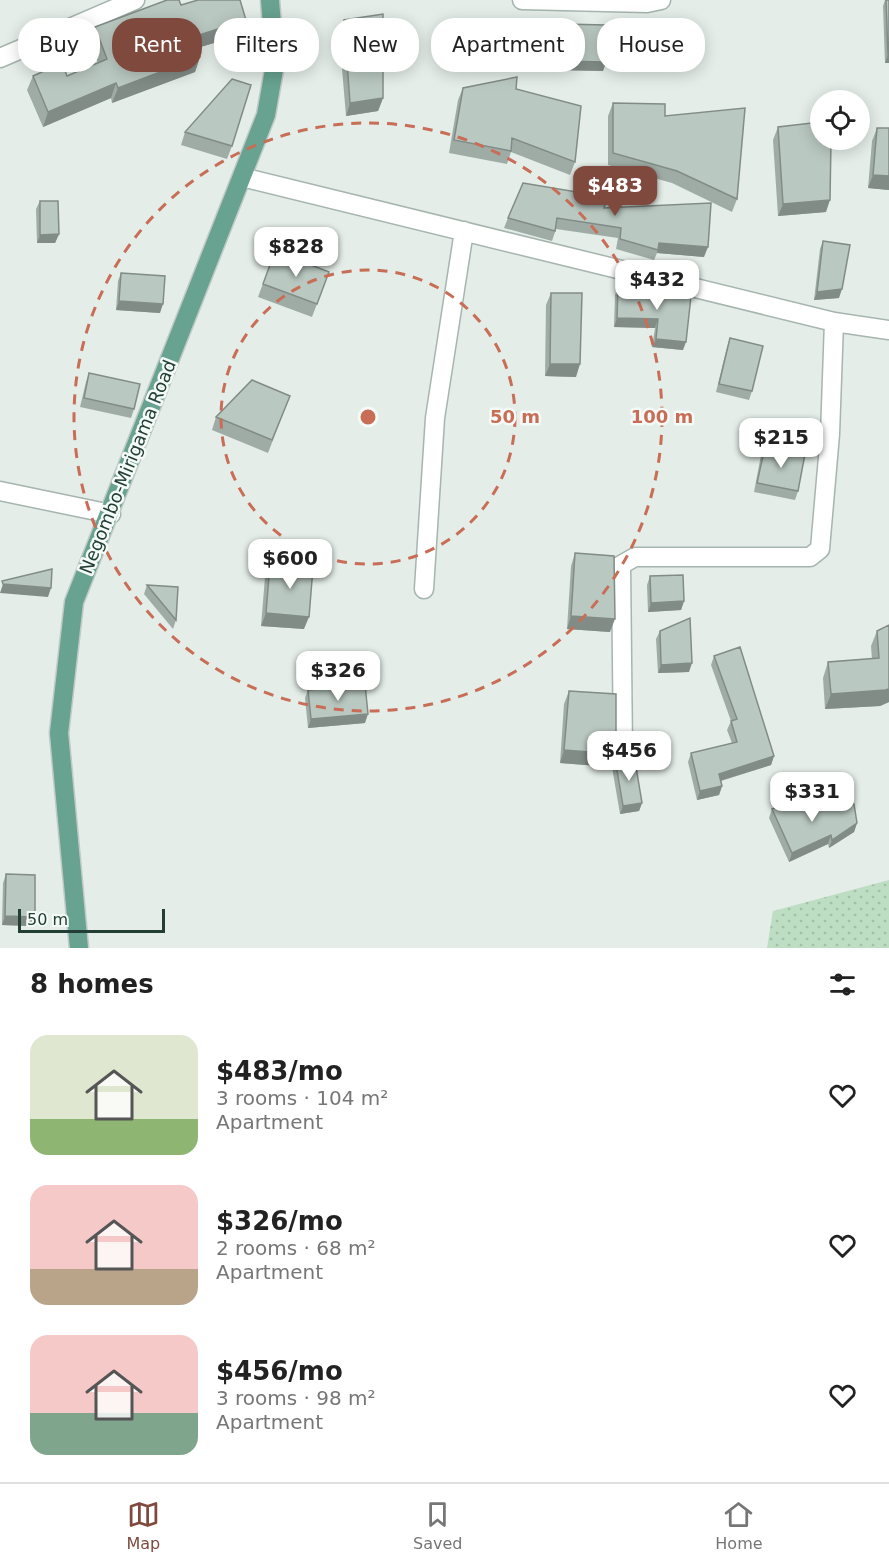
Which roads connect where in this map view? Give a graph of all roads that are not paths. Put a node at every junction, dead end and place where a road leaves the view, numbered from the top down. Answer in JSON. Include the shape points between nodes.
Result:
{"nodes":[{"id":1,"x":135,"y":0,"type":"edge"},
{"id":2,"x":270,"y":0,"type":"edge"},
{"id":3,"x":522,"y":0,"type":"edge"},
{"id":4,"x":662,"y":0,"type":"edge"},
{"id":5,"x":0,"y":58,"type":"edge"},
{"id":6,"x":242,"y":177,"type":"junction"},
{"id":7,"x":464,"y":231,"type":"junction"},
{"id":8,"x":834,"y":322,"type":"junction"},
{"id":9,"x":889,"y":330,"type":"edge"},
{"id":10,"x":0,"y":491,"type":"edge"},
{"id":11,"x":111,"y":514,"type":"junction"},
{"id":12,"x":424,"y":589,"type":"dead end"},
{"id":13,"x":623,"y":752,"type":"dead end"},
{"id":14,"x":79,"y":948,"type":"edge"}],
"edges":[{"from":1,"to":5,"type":"street"},
{"from":2,"to":6,"type":"main road","name":"Negombo-Mirigama Road","via":[[275,64],[270,104]]},
{"from":3,"to":4,"type":"street"},
{"from":6,"to":7,"type":"street"},
{"from":6,"to":11,"type":"main road","name":"Negombo-Mirigama Road"},
{"from":7,"to":8,"type":"street"},
{"from":7,"to":12,"type":"street","via":[[435,418]]},
{"from":8,"to":9,"type":"street"},
{"from":8,"to":13,"type":"street","via":[[820,549],[810,557],[635,557],[621,565]]},
{"from":10,"to":11,"type":"street"},
{"from":11,"to":14,"type":"main road","name":"Negombo-Mirigama Road","via":[[74,602],[59,733]]}]}
